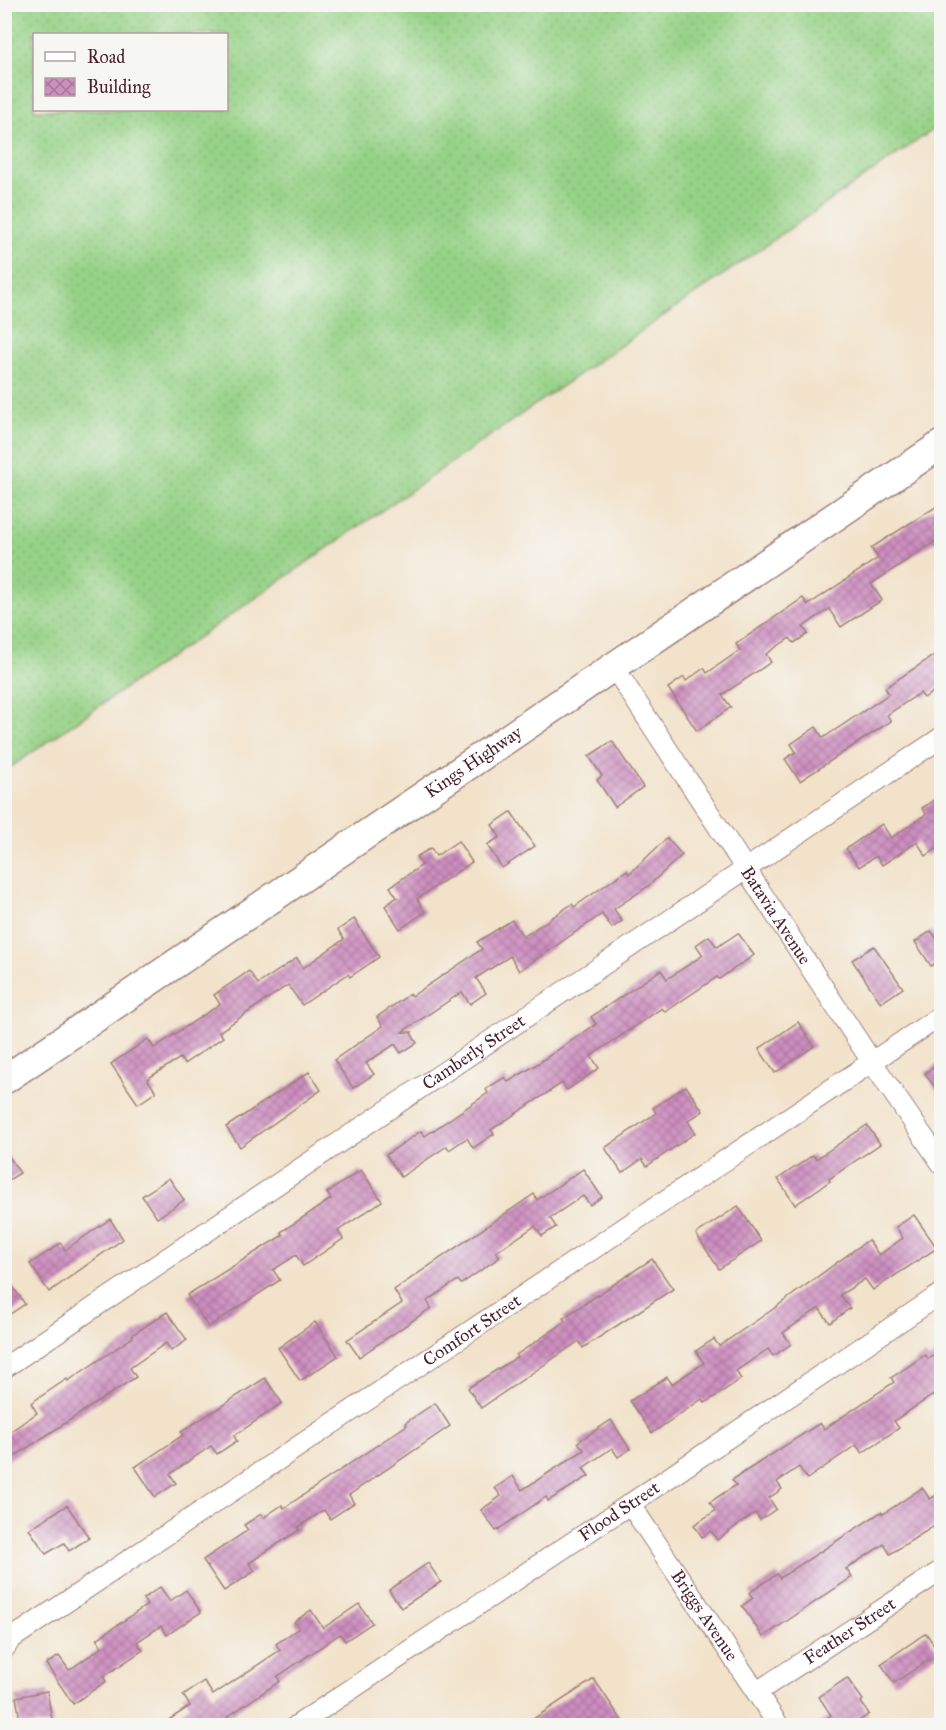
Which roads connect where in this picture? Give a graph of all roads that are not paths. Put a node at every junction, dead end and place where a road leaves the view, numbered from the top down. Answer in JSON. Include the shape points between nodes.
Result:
{"nodes":[{"id":1,"x":942,"y":444,"type":"edge"},
{"id":2,"x":613,"y":666,"type":"junction"},
{"id":3,"x":942,"y":737,"type":"edge"},
{"id":4,"x":745,"y":869,"type":"junction"},
{"id":5,"x":942,"y":1015,"type":"edge"},
{"id":6,"x":872,"y":1062,"type":"junction"},
{"id":7,"x":4,"y":1080,"type":"edge"},
{"id":8,"x":942,"y":1164,"type":"edge"},
{"id":9,"x":942,"y":1293,"type":"edge"},
{"id":10,"x":4,"y":1368,"type":"edge"},
{"id":11,"x":630,"y":1504,"type":"junction"},
{"id":12,"x":942,"y":1570,"type":"edge"},
{"id":13,"x":4,"y":1649,"type":"edge"},
{"id":14,"x":757,"y":1692,"type":"junction"},
{"id":15,"x":296,"y":1725,"type":"edge"},
{"id":16,"x":779,"y":1725,"type":"edge"}],
"edges":[{"from":1,"to":2,"type":"street","name":"Kings Highway"},
{"from":2,"to":4,"type":"street","name":"Batavia Avenue"},
{"from":2,"to":7,"type":"street","name":"Kings Highway"},
{"from":3,"to":4,"type":"street","name":"Camberly Street"},
{"from":4,"to":6,"type":"street","name":"Batavia Avenue"},
{"from":4,"to":10,"type":"street","name":"Camberly Street"},
{"from":5,"to":6,"type":"street","name":"Comfort Street"},
{"from":6,"to":8,"type":"street","name":"Batavia Avenue"},
{"from":6,"to":13,"type":"street","name":"Comfort Street","via":[[11,1639]]},
{"from":9,"to":11,"type":"street","name":"Flood Street"},
{"from":11,"to":14,"type":"street","name":"Briggs Avenue"},
{"from":11,"to":15,"type":"street","name":"Flood Street"},
{"from":12,"to":14,"type":"street","name":"Feather Street"},
{"from":14,"to":16,"type":"street","name":"Briggs Avenue"}]}
